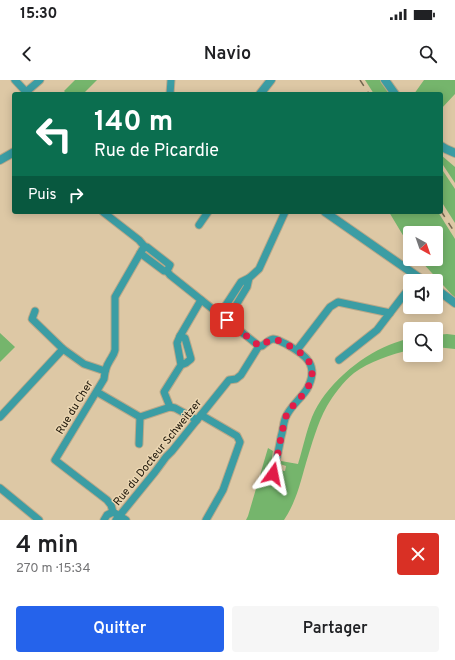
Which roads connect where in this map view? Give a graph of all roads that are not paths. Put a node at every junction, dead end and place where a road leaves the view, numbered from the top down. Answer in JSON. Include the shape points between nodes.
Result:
{"nodes":[{"id":1,"x":15,"y":80,"type":"edge"},
{"id":2,"x":40,"y":80,"type":"edge"},
{"id":3,"x":171,"y":80,"type":"edge"},
{"id":4,"x":385,"y":80,"type":"edge"},
{"id":5,"x":267,"y":81,"type":"edge"},
{"id":6,"x":26,"y":92,"type":"edge"},
{"id":7,"x":28,"y":92,"type":"edge"},
{"id":8,"x":170,"y":92,"type":"edge"},
{"id":9,"x":261,"y":92,"type":"edge"},
{"id":10,"x":394,"y":92,"type":"edge"},
{"id":11,"x":443,"y":147,"type":"edge"},
{"id":12,"x":12,"y":153,"type":"edge"},
{"id":13,"x":455,"y":153,"type":"edge"},
{"id":14,"x":0,"y":160,"type":"edge"},
{"id":15,"x":106,"y":214,"type":"edge"},
{"id":16,"x":207,"y":214,"type":"edge"},
{"id":17,"x":284,"y":214,"type":"edge"},
{"id":18,"x":328,"y":214,"type":"edge"},
{"id":19,"x":199,"y":225,"type":"dead end"},
{"id":20,"x":142,"y":250,"type":"junction"},
{"id":21,"x":411,"y":274,"type":"edge"},
{"id":22,"x":249,"y":278,"type":"junction"},
{"id":23,"x":443,"y":294,"type":"edge"},
{"id":24,"x":403,"y":296,"type":"edge"},
{"id":25,"x":201,"y":300,"type":"junction"},
{"id":26,"x":455,"y":303,"type":"edge"},
{"id":27,"x":35,"y":311,"type":"dead end"},
{"id":28,"x":390,"y":313,"type":"junction"},
{"id":29,"x":220,"y":314,"type":"junction"},
{"id":30,"x":227,"y":320,"type":"junction"},
{"id":31,"x":180,"y":336,"type":"junction"},
{"id":32,"x":259,"y":346,"type":"junction"},
{"id":33,"x":62,"y":349,"type":"junction"},
{"id":34,"x":298,"y":350,"type":"junction"},
{"id":35,"x":339,"y":360,"type":"dead end"},
{"id":36,"x":182,"y":365,"type":"junction"},
{"id":37,"x":105,"y":371,"type":"junction"},
{"id":38,"x":97,"y":392,"type":"junction"},
{"id":39,"x":170,"y":407,"type":"junction"},
{"id":40,"x":0,"y":417,"type":"edge"},
{"id":41,"x":140,"y":417,"type":"junction"},
{"id":42,"x":199,"y":418,"type":"junction"},
{"id":43,"x":139,"y":444,"type":"dead end"},
{"id":44,"x":273,"y":474,"type":"dead end"},
{"id":45,"x":0,"y":488,"type":"edge"},
{"id":46,"x":116,"y":516,"type":"edge"},
{"id":47,"x":39,"y":520,"type":"edge"},
{"id":48,"x":104,"y":520,"type":"edge"},
{"id":49,"x":126,"y":520,"type":"edge"},
{"id":50,"x":206,"y":520,"type":"edge"}],
"edges":[{"from":1,"to":6,"type":"street"},
{"from":2,"to":7,"type":"street"},
{"from":3,"to":8,"type":"street"},
{"from":4,"to":10,"type":"street"},
{"from":5,"to":9,"type":"street"},
{"from":11,"to":13,"type":"street"},
{"from":12,"to":14,"type":"street"},
{"from":15,"to":20,"type":"street","via":[[139,240]]},
{"from":16,"to":19,"type":"street"},
{"from":17,"to":22,"type":"street","via":[[259,269]]},
{"from":18,"to":21,"type":"street"},
{"from":20,"to":25,"type":"street"},
{"from":20,"to":37,"type":"street","name":"Rue du Cher","via":[[115,297],[115,350]]},
{"from":22,"to":29,"type":"street","via":[[241,282]]},
{"from":22,"to":30,"type":"street","via":[[247,287]]},
{"from":23,"to":26,"type":"street"},
{"from":24,"to":28,"type":"street"},
{"from":25,"to":29,"type":"street"},
{"from":25,"to":31,"type":"street"},
{"from":27,"to":33,"type":"street","via":[[32,319]]},
{"from":28,"to":34,"type":"street","via":[[338,302],[330,307]]},
{"from":28,"to":35,"type":"street","via":[[377,330]]},
{"from":29,"to":30,"type":"street"},
{"from":30,"to":32,"type":"street"},
{"from":31,"to":36,"type":"street","via":[[177,343]]},
{"from":31,"to":36,"type":"street","via":[[185,338],[191,359]]},
{"from":32,"to":34,"type":"street","via":[[272,338]]},
{"from":32,"to":42,"type":"street","name":"Rue du Docteur Schweitzer","via":[[241,376],[229,380]]},
{"from":33,"to":37,"type":"street","via":[[84,364]]},
{"from":33,"to":40,"type":"street"},
{"from":34,"to":44,"type":"street","via":[[311,364],[312,376],[306,390],[286,418]]},
{"from":36,"to":39,"type":"street","via":[[164,392]]},
{"from":37,"to":38,"type":"street","name":"Rue du Cher"},
{"from":38,"to":41,"type":"street"},
{"from":38,"to":46,"type":"street","name":"Rue du Cher","via":[[55,460],[107,500]]},
{"from":39,"to":41,"type":"street"},
{"from":39,"to":42,"type":"street"},
{"from":41,"to":43,"type":"street"},
{"from":42,"to":46,"type":"street","name":"Rue du Docteur Schweitzer"},
{"from":42,"to":50,"type":"street","via":[[237,436],[240,442],[223,490]]},
{"from":45,"to":47,"type":"street"},
{"from":46,"to":48,"type":"street","name":"Rue du Docteur Schweitzer","via":[[107,515]]},
{"from":46,"to":49,"type":"street"}]}
